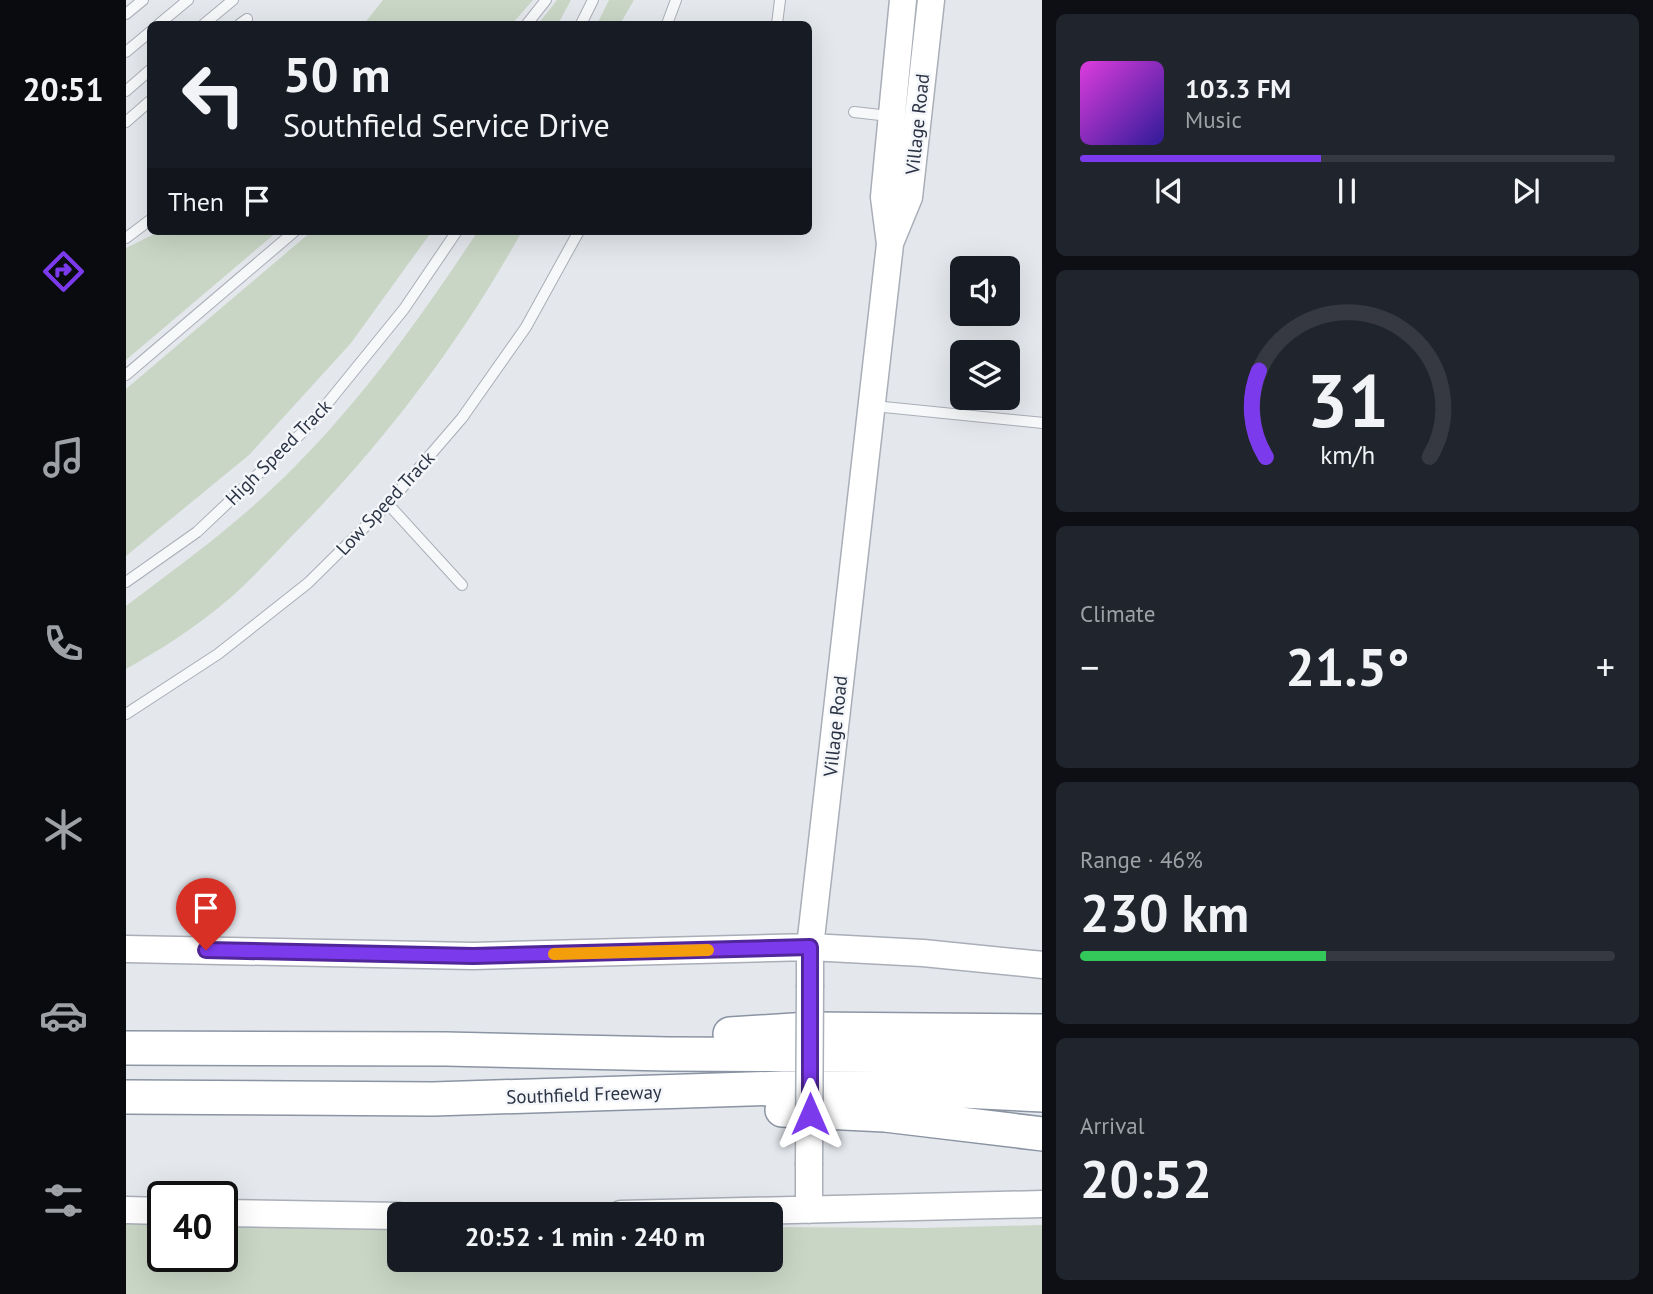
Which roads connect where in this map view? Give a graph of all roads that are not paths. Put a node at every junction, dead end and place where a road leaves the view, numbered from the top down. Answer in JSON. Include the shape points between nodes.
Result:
{"nodes":[{"id":1,"x":143,"y":0,"type":"edge"},
{"id":2,"x":188,"y":0,"type":"edge"},
{"id":3,"x":233,"y":0,"type":"edge"},
{"id":4,"x":546,"y":0,"type":"edge"},
{"id":5,"x":593,"y":0,"type":"edge"},
{"id":6,"x":676,"y":0,"type":"edge"},
{"id":7,"x":780,"y":0,"type":"edge"},
{"id":8,"x":903,"y":0,"type":"edge"},
{"id":9,"x":931,"y":0,"type":"edge"},
{"id":10,"x":126,"y":14,"type":"edge"},
{"id":11,"x":163,"y":21,"type":"edge"},
{"id":12,"x":208,"y":21,"type":"edge"},
{"id":13,"x":529,"y":21,"type":"edge"},
{"id":14,"x":582,"y":21,"type":"edge"},
{"id":15,"x":668,"y":21,"type":"edge"},
{"id":16,"x":777,"y":21,"type":"edge"},
{"id":17,"x":147,"y":34,"type":"edge"},
{"id":18,"x":126,"y":52,"type":"edge"},
{"id":19,"x":147,"y":73,"type":"edge"},
{"id":20,"x":126,"y":91,"type":"edge"},
{"id":21,"x":147,"y":104,"type":"edge"},
{"id":22,"x":854,"y":112,"type":"dead end"},
{"id":23,"x":890,"y":116,"type":"junction"},
{"id":24,"x":918,"y":119,"type":"junction"},
{"id":25,"x":126,"y":122,"type":"edge"},
{"id":26,"x":147,"y":222,"type":"edge"},
{"id":27,"x":290,"y":235,"type":"edge"},
{"id":28,"x":454,"y":235,"type":"edge"},
{"id":29,"x":577,"y":235,"type":"edge"},
{"id":30,"x":126,"y":238,"type":"edge"},
{"id":31,"x":890,"y":244,"type":"junction"},
{"id":32,"x":126,"y":375,"type":"edge"},
{"id":33,"x":870,"y":406,"type":"junction"},
{"id":34,"x":1042,"y":423,"type":"edge"},
{"id":35,"x":388,"y":505,"type":"junction"},
{"id":36,"x":126,"y":582,"type":"edge"},
{"id":37,"x":462,"y":585,"type":"dead end"},
{"id":38,"x":126,"y":714,"type":"edge"},
{"id":39,"x":810,"y":947,"type":"junction"},
{"id":40,"x":126,"y":948,"type":"edge"},
{"id":41,"x":1042,"y":965,"type":"edge"},
{"id":42,"x":1042,"y":1031,"type":"edge"},
{"id":43,"x":126,"y":1048,"type":"edge"},
{"id":44,"x":446,"y":1049,"type":"junction"},
{"id":45,"x":1042,"y":1064,"type":"edge"},
{"id":46,"x":1042,"y":1095,"type":"edge"},
{"id":47,"x":126,"y":1097,"type":"edge"},
{"id":48,"x":433,"y":1099,"type":"junction"},
{"id":49,"x":1042,"y":1133,"type":"edge"},
{"id":50,"x":1042,"y":1204,"type":"edge"},
{"id":51,"x":126,"y":1210,"type":"edge"},
{"id":52,"x":809,"y":1210,"type":"junction"},
{"id":53,"x":147,"y":1211,"type":"edge"},
{"id":54,"x":783,"y":1211,"type":"edge"},
{"id":55,"x":238,"y":1213,"type":"edge"},
{"id":56,"x":387,"y":1216,"type":"edge"}],
"edges":[{"from":1,"to":10,"type":"lane"},
{"from":2,"to":11,"type":"lane"},
{"from":3,"to":12,"type":"lane"},
{"from":4,"to":13,"type":"lane"},
{"from":5,"to":14,"type":"lane"},
{"from":6,"to":15,"type":"lane"},
{"from":7,"to":16,"type":"lane"},
{"from":8,"to":23,"type":"main road","name":"Village Road"},
{"from":9,"to":24,"type":"main road","name":"Village Road"},
{"from":17,"to":18,"type":"lane"},
{"from":19,"to":20,"type":"lane"},
{"from":21,"to":25,"type":"lane"},
{"from":22,"to":23,"type":"lane"},
{"from":23,"to":24,"type":"lane"},
{"from":23,"to":31,"type":"main road","name":"Village Road","via":[[884,197]]},
{"from":24,"to":31,"type":"main road","name":"Village Road","via":[[909,197]]},
{"from":26,"to":30,"type":"lane"},
{"from":27,"to":32,"type":"lane"},
{"from":28,"to":36,"type":"lane","name":"High Speed Track","via":[[404,309],[309,426],[197,532]]},
{"from":29,"to":35,"type":"lane","name":"Low Speed Track","via":[[526,327],[462,418]]},
{"from":31,"to":33,"type":"main road","name":"Village Road"},
{"from":33,"to":34,"type":"lane"},
{"from":33,"to":39,"type":"main road","name":"Village Road"},
{"from":35,"to":37,"type":"lane"},
{"from":35,"to":38,"type":"lane","name":"Low Speed Track","via":[[308,583],[218,654]]},
{"from":39,"to":40,"type":"main road","via":[[473,956]]},
{"from":39,"to":41,"type":"main road"},
{"from":39,"to":52,"type":"main road","name":"Village Road","bridge":true},
{"from":42,"to":44,"type":"highway","via":[[808,1029]]},
{"from":43,"to":44,"type":"highway","name":"Southfield Freeway"},
{"from":44,"to":45,"type":"highway","name":"Southfield Freeway","via":[[879,1055]]},
{"from":46,"to":48,"type":"highway","name":"Southfield Freeway","via":[[783,1088]]},
{"from":47,"to":48,"type":"highway","name":"Southfield Freeway"},
{"from":48,"to":49,"type":"highway","via":[[809,1110]]},
{"from":50,"to":52,"type":"main road"},
{"from":51,"to":53,"type":"main road"},
{"from":52,"to":54,"type":"main road"},
{"from":55,"to":56,"type":"main road"}]}
